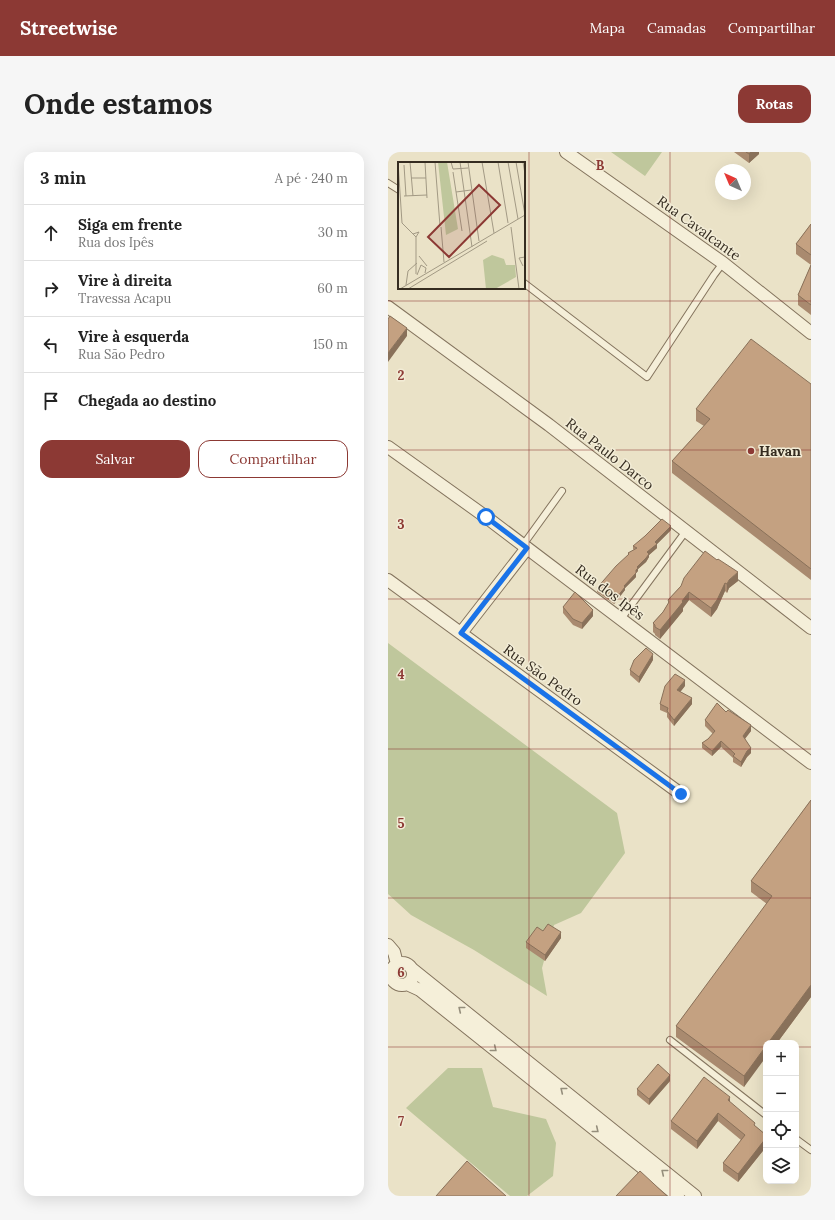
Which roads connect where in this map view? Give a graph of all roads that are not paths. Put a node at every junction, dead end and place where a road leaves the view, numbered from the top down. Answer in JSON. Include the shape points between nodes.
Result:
{"nodes":[{"id":1,"x":566,"y":152,"type":"edge"},
{"id":2,"x":388,"y":183,"type":"edge"},
{"id":3,"x":398,"y":189,"type":"edge"},
{"id":4,"x":723,"y":264,"type":"junction"},
{"id":5,"x":525,"y":284,"type":"edge"},
{"id":6,"x":388,"y":307,"type":"edge"},
{"id":7,"x":811,"y":333,"type":"edge"},
{"id":8,"x":388,"y":447,"type":"edge"},
{"id":9,"x":562,"y":490,"type":"dead end"},
{"id":10,"x":686,"y":532,"type":"junction"},
{"id":11,"x":525,"y":546,"type":"junction"},
{"id":12,"x":388,"y":580,"type":"edge"},
{"id":13,"x":621,"y":619,"type":"junction"},
{"id":14,"x":811,"y":628,"type":"edge"},
{"id":15,"x":461,"y":633,"type":"junction"},
{"id":16,"x":810,"y":758,"type":"edge"},
{"id":17,"x":681,"y":794,"type":"dead end"},
{"id":18,"x":388,"y":945,"type":"edge"},
{"id":19,"x":392,"y":968,"type":"edge"},
{"id":20,"x":412,"y":969,"type":"junction"},
{"id":21,"x":407,"y":984,"type":"junction"},
{"id":22,"x":670,"y":1040,"type":"dead end"},
{"id":23,"x":763,"y":1114,"type":"edge"},
{"id":24,"x":799,"y":1141,"type":"edge"},
{"id":25,"x":811,"y":1150,"type":"edge"},
{"id":26,"x":678,"y":1196,"type":"edge"},
{"id":27,"x":695,"y":1196,"type":"edge"}],
"edges":[{"from":1,"to":4,"type":"street","name":"Rua Cavalcante"},
{"from":2,"to":3,"type":"lane"},
{"from":4,"to":5,"type":"lane","via":[[647,377]]},
{"from":4,"to":7,"type":"street","name":"Rua Cavalcante"},
{"from":6,"to":10,"type":"street","name":"Rua Paulo Darco","via":[[549,426]]},
{"from":8,"to":11,"type":"street","name":"Rua dos Ipês"},
{"from":9,"to":11,"type":"lane"},
{"from":10,"to":13,"type":"lane"},
{"from":10,"to":14,"type":"street","name":"Rua Paulo Darco"},
{"from":11,"to":13,"type":"street","name":"Rua dos Ipês"},
{"from":11,"to":15,"type":"street"},
{"from":12,"to":15,"type":"street","name":"Rua São Pedro"},
{"from":13,"to":16,"type":"street","name":"Rua dos Ipês"},
{"from":15,"to":17,"type":"street","name":"Rua São Pedro"},
{"from":18,"to":19,"type":"street","via":[[394,952]]},
{"from":19,"to":20,"type":"street","via":[[406,963]]},
{"from":19,"to":21,"type":"street","via":[[391,975],[395,983]]},
{"from":20,"to":21,"type":"street","via":[[413,978]]},
{"from":27,"to":20,"type":"street","one_way":true},
{"from":21,"to":26,"type":"street","one_way":true,"via":[[420,990]]},
{"from":22,"to":23,"type":"lane"},
{"from":24,"to":25,"type":"lane"}]}
